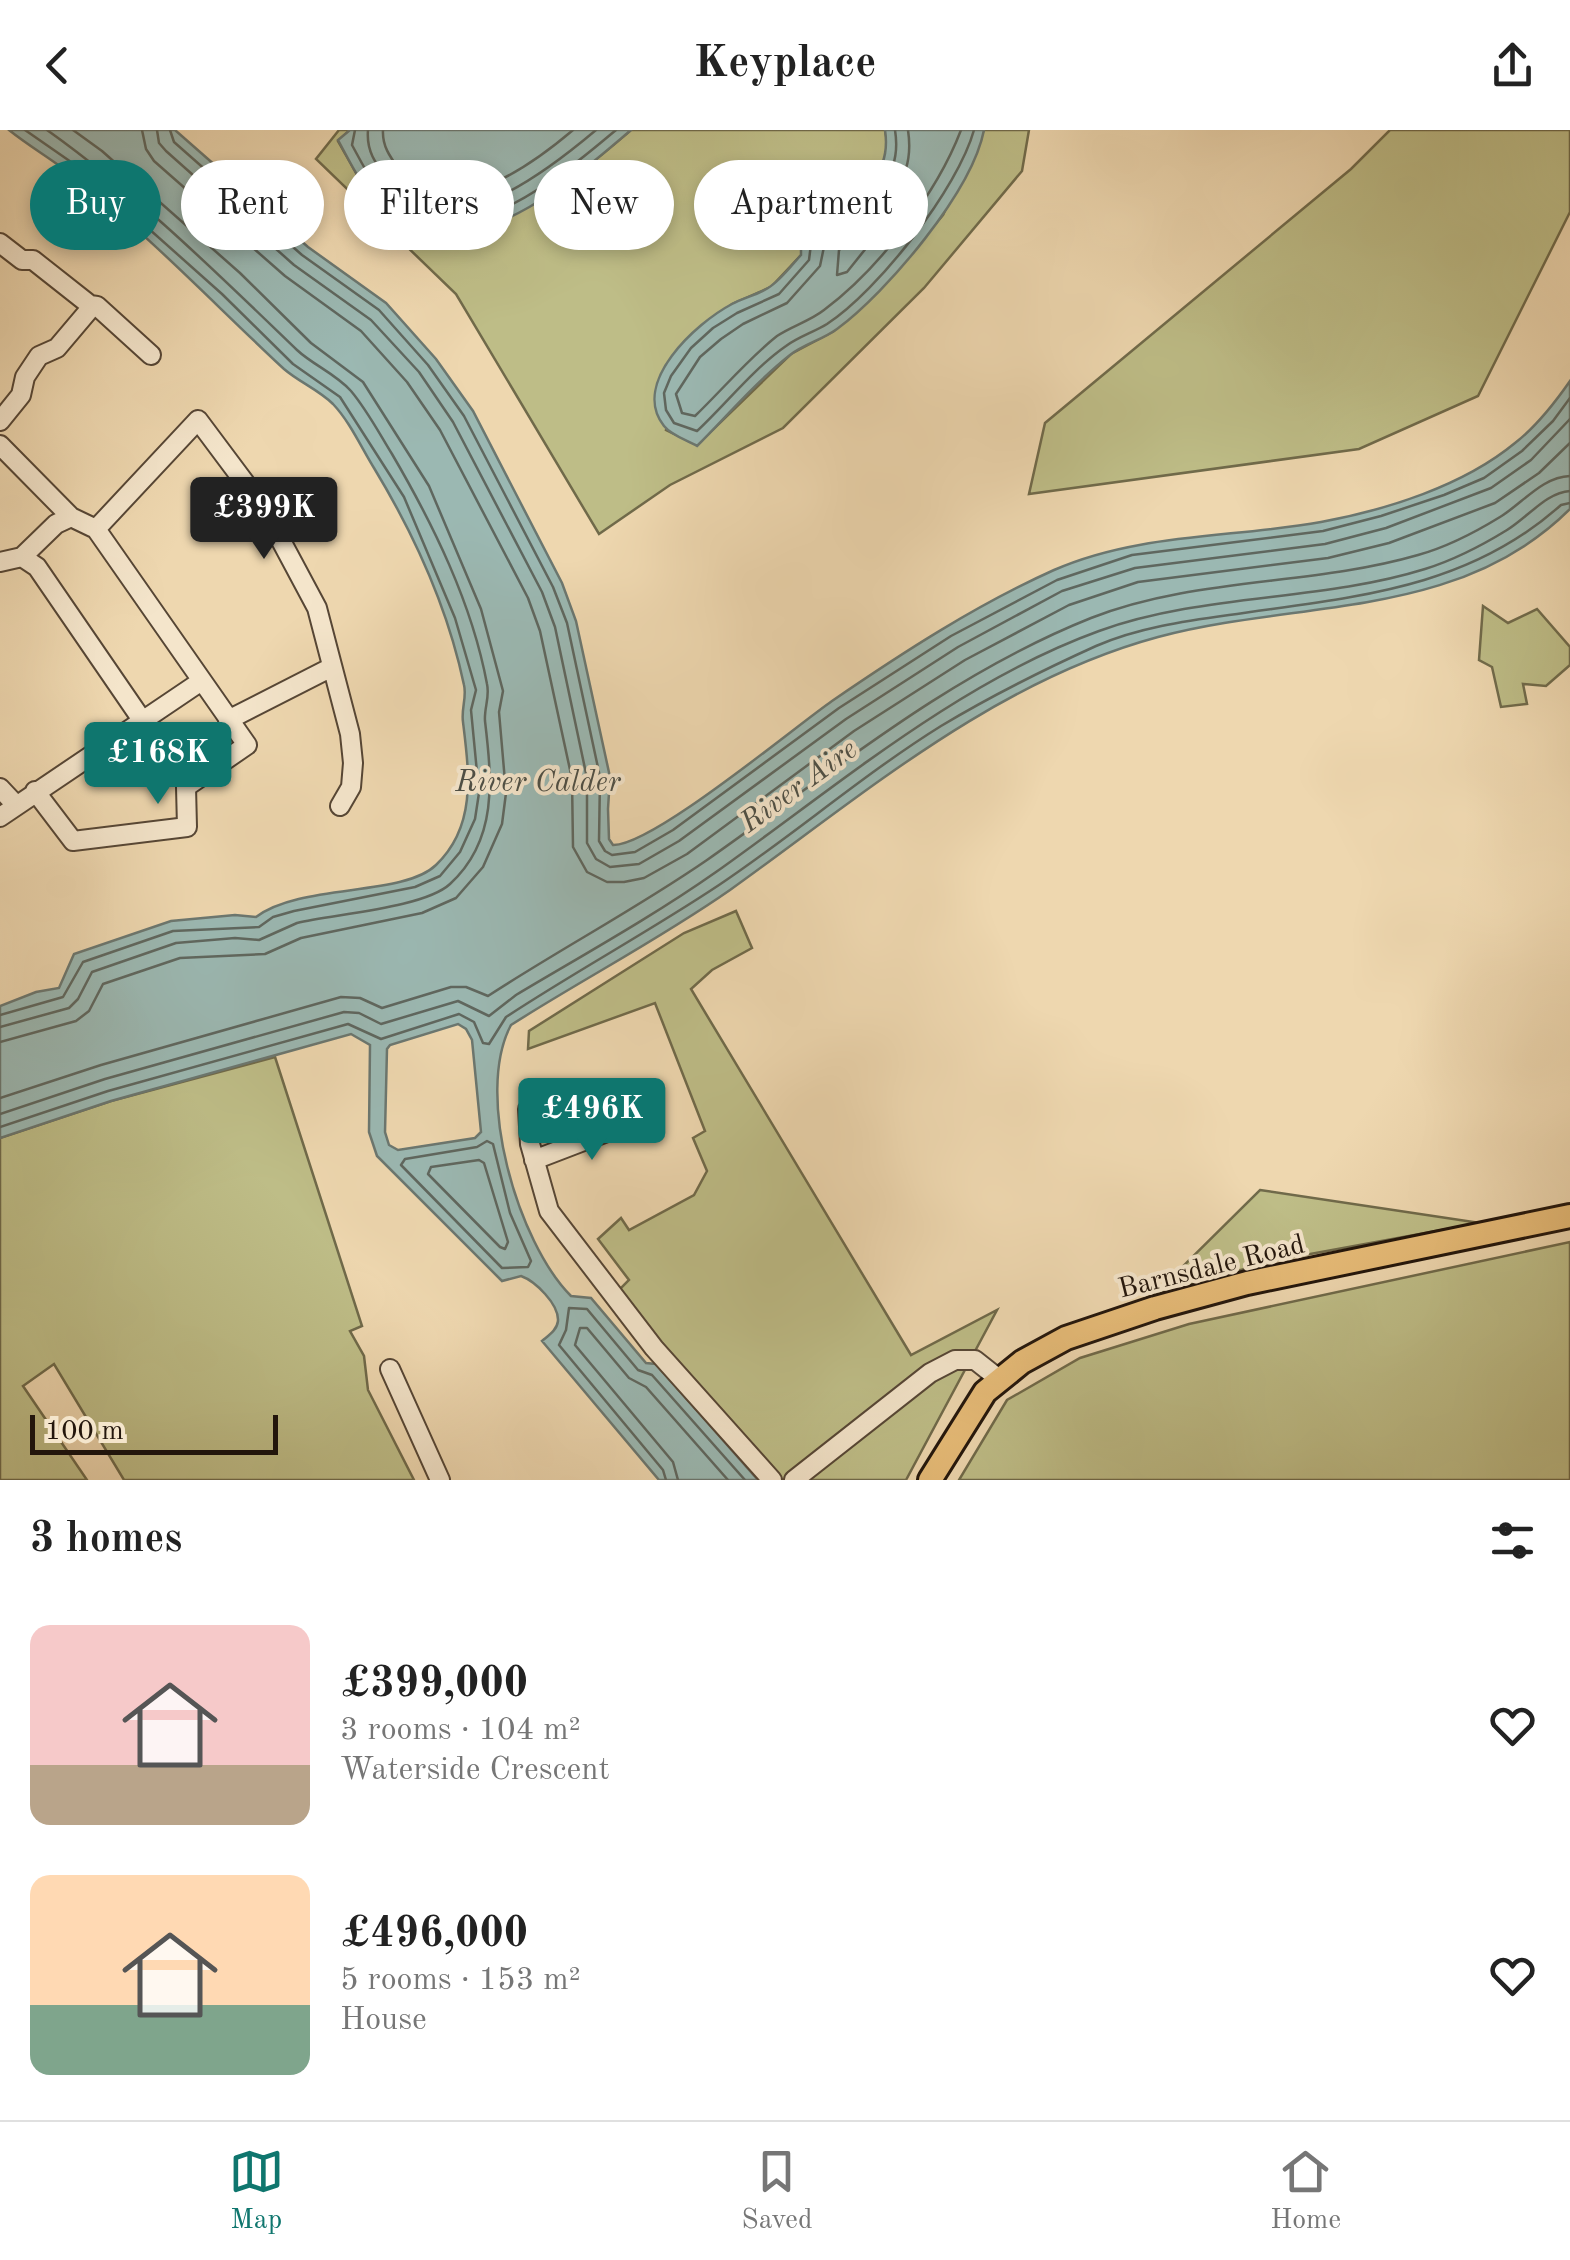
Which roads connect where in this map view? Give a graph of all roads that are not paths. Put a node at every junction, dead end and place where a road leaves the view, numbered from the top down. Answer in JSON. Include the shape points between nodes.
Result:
{"nodes":[{"id":1,"x":0,"y":243,"type":"edge"},
{"id":2,"x":90,"y":304,"type":"junction"},
{"id":3,"x":151,"y":356,"type":"dead end"},
{"id":4,"x":0,"y":421,"type":"edge"},
{"id":5,"x":0,"y":445,"type":"edge"},
{"id":6,"x":71,"y":517,"type":"junction"},
{"id":7,"x":96,"y":529,"type":"junction"},
{"id":8,"x":0,"y":562,"type":"edge"},
{"id":9,"x":29,"y":562,"type":"junction"},
{"id":10,"x":332,"y":667,"type":"junction"},
{"id":11,"x":200,"y":682,"type":"junction"},
{"id":12,"x":142,"y":720,"type":"junction"},
{"id":13,"x":228,"y":720,"type":"junction"},
{"id":14,"x":0,"y":788,"type":"edge"},
{"id":15,"x":35,"y":791,"type":"junction"},
{"id":16,"x":16,"y":805,"type":"junction"},
{"id":17,"x":340,"y":806,"type":"dead end"},
{"id":18,"x":0,"y":816,"type":"edge"},
{"id":19,"x":528,"y":1109,"type":"dead end"},
{"id":20,"x":633,"y":1122,"type":"dead end"},
{"id":21,"x":534,"y":1160,"type":"junction"},
{"id":22,"x":1570,"y":1216,"type":"edge"},
{"id":23,"x":390,"y":1369,"type":"dead end"},
{"id":24,"x":999,"y":1380,"type":"junction"},
{"id":25,"x":440,"y":1480,"type":"edge"},
{"id":26,"x":772,"y":1480,"type":"edge"},
{"id":27,"x":794,"y":1480,"type":"edge"},
{"id":28,"x":930,"y":1480,"type":"edge"}],
"edges":[{"from":1,"to":2,"type":"street"},
{"from":2,"to":3,"type":"street"},
{"from":2,"to":4,"type":"street","via":[[57,348],[40,356]]},
{"from":5,"to":6,"type":"street"},
{"from":6,"to":7,"type":"street"},
{"from":6,"to":9,"type":"street","via":[[56,524]]},
{"from":7,"to":10,"type":"street","via":[[198,420],[263,507],[317,608]]},
{"from":7,"to":11,"type":"street"},
{"from":8,"to":9,"type":"street"},
{"from":9,"to":12,"type":"street"},
{"from":10,"to":13,"type":"street"},
{"from":10,"to":17,"type":"street","via":[[353,763],[351,787]]},
{"from":11,"to":12,"type":"street"},
{"from":11,"to":13,"type":"street"},
{"from":12,"to":15,"type":"street"},
{"from":13,"to":15,"type":"street","via":[[247,745],[186,787],[187,827],[73,841]]},
{"from":14,"to":16,"type":"street"},
{"from":15,"to":16,"type":"street"},
{"from":16,"to":18,"type":"street"},
{"from":19,"to":21,"type":"street"},
{"from":20,"to":21,"type":"street"},
{"from":21,"to":26,"type":"street","via":[[549,1211],[569,1239],[654,1348]]},
{"from":22,"to":24,"type":"main road","name":"Barnsdale Road","via":[[1155,1308],[1052,1344]]},
{"from":23,"to":25,"type":"street"},
{"from":24,"to":27,"type":"street","via":[[975,1360],[955,1360]]},
{"from":24,"to":28,"type":"main road","name":"Barnsdale Road","via":[[969,1414]]}]}
